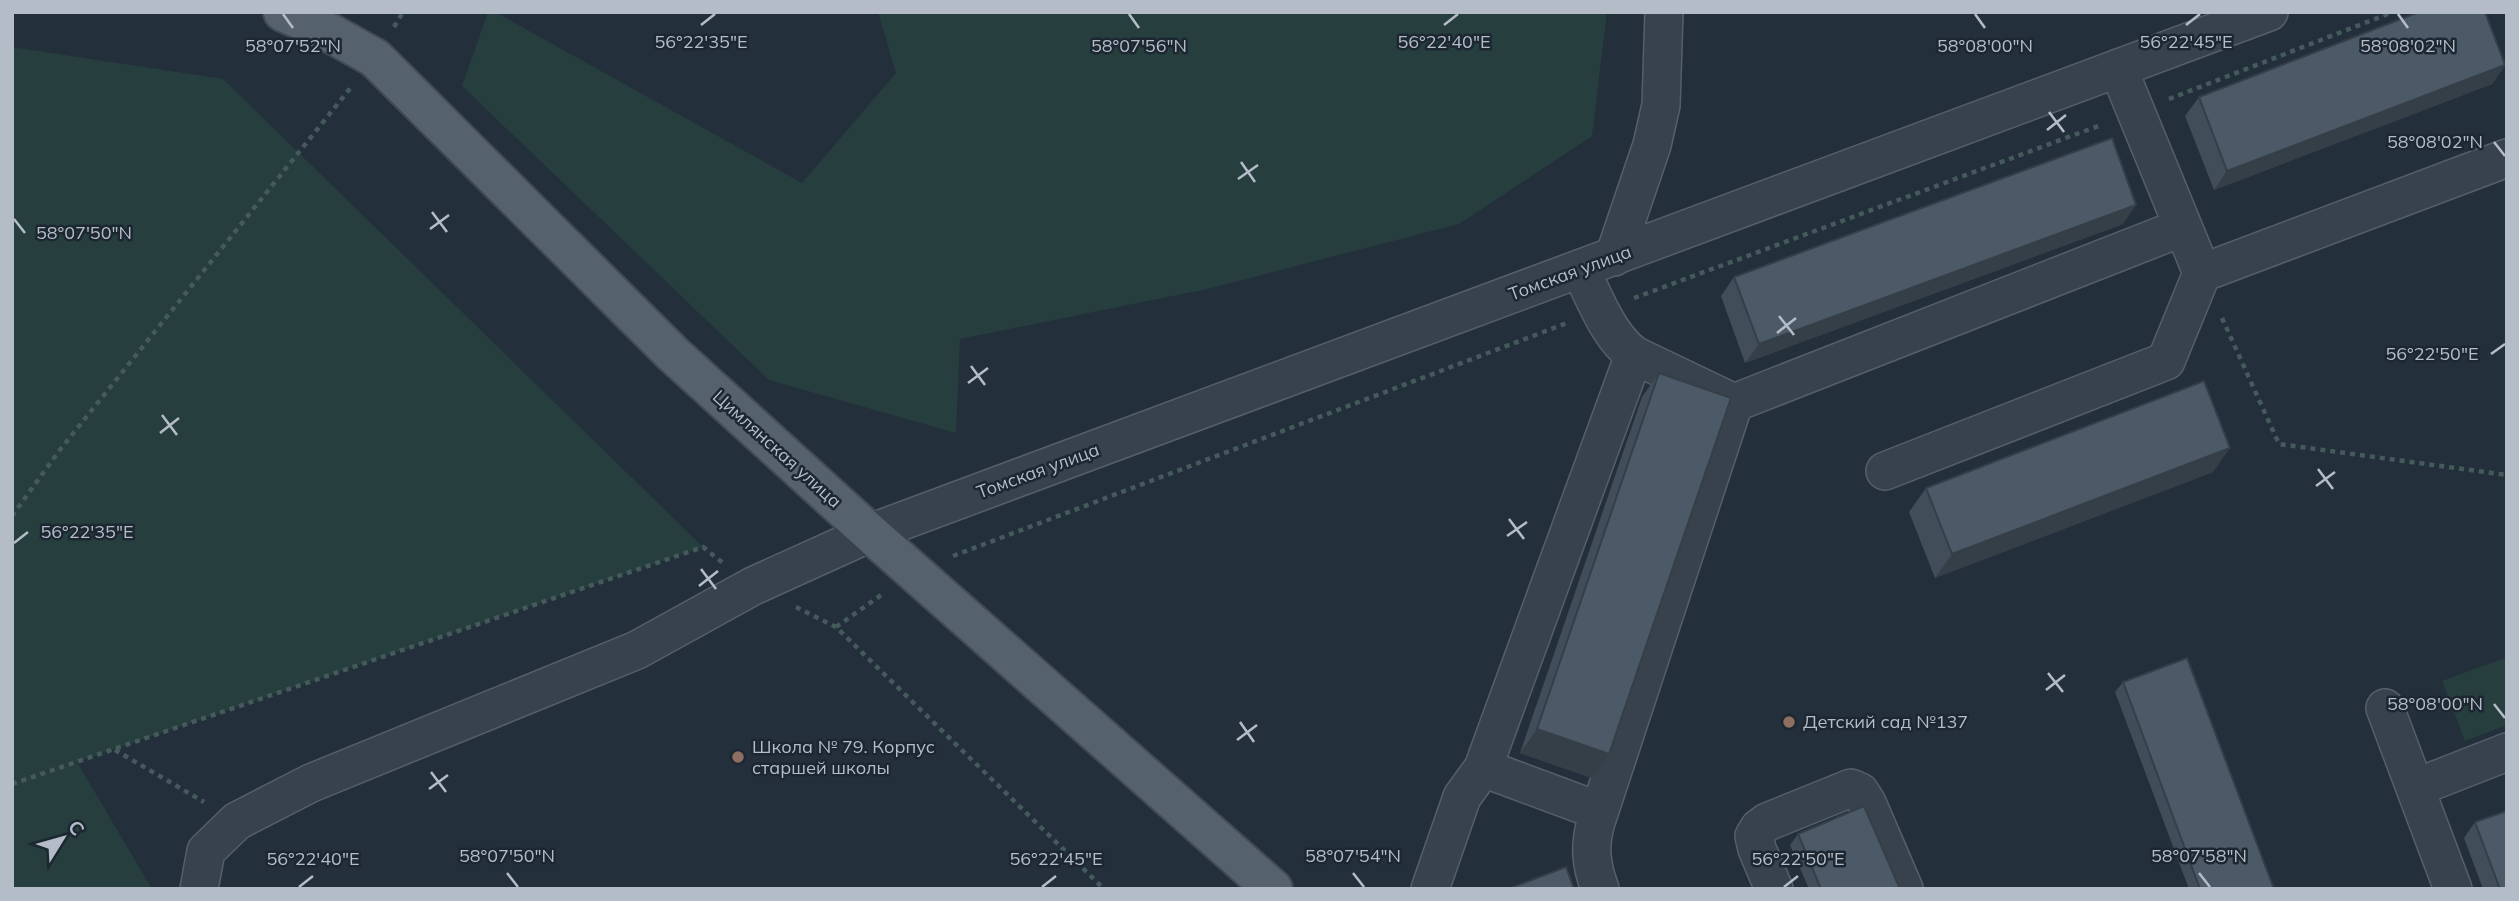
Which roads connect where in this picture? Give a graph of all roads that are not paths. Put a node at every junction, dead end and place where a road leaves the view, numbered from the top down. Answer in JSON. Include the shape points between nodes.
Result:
{"nodes":[{"id":1,"x":283,"y":12,"type":"edge"},
{"id":2,"x":1664,"y":12,"type":"edge"},
{"id":3,"x":2269,"y":12,"type":"edge"},
{"id":4,"x":2118,"y":68,"type":"junction"},
{"id":5,"x":2507,"y":158,"type":"edge"},
{"id":6,"x":2183,"y":227,"type":"junction"},
{"id":7,"x":1614,"y":257,"type":"junction"},
{"id":8,"x":1580,"y":269,"type":"junction"},
{"id":9,"x":2202,"y":273,"type":"junction"},
{"id":10,"x":1634,"y":355,"type":"junction"},
{"id":11,"x":1734,"y":403,"type":"junction"},
{"id":12,"x":1885,"y":471,"type":"dead end"},
{"id":13,"x":870,"y":533,"type":"junction"},
{"id":14,"x":2385,"y":708,"type":"dead end"},
{"id":15,"x":2507,"y":752,"type":"edge"},
{"id":16,"x":1483,"y":768,"type":"junction"},
{"id":17,"x":2415,"y":788,"type":"junction"},
{"id":18,"x":1599,"y":811,"type":"junction"},
{"id":19,"x":199,"y":889,"type":"edge"},
{"id":20,"x":1273,"y":889,"type":"edge"},
{"id":21,"x":1430,"y":889,"type":"edge"},
{"id":22,"x":1600,"y":889,"type":"edge"},
{"id":23,"x":1774,"y":889,"type":"edge"},
{"id":24,"x":1904,"y":889,"type":"edge"},
{"id":25,"x":2453,"y":889,"type":"edge"}],
"edges":[{"from":1,"to":13,"type":"main road","name":"Цимлянская улица","via":[[375,58],[673,354]]},
{"from":2,"to":7,"type":"street","via":[[1661,105]]},
{"from":3,"to":4,"type":"street","name":"Томская улица"},
{"from":4,"to":6,"type":"street"},
{"from":4,"to":7,"type":"street","name":"Томская улица"},
{"from":5,"to":9,"type":"street"},
{"from":6,"to":9,"type":"street"},
{"from":6,"to":11,"type":"street"},
{"from":7,"to":8,"type":"street","name":"Томская улица"},
{"from":8,"to":10,"type":"street","via":[[1616,337]]},
{"from":8,"to":13,"type":"street","name":"Томская улица"},
{"from":9,"to":12,"type":"street","via":[[2166,360]]},
{"from":10,"to":11,"type":"street"},
{"from":10,"to":16,"type":"street"},
{"from":11,"to":18,"type":"street"},
{"from":13,"to":19,"type":"street","name":"Томская улица","via":[[753,586],[637,650],[311,783],[237,821],[206,851]]},
{"from":13,"to":20,"type":"main road","name":"Цимлянская улица"},
{"from":14,"to":17,"type":"street"},
{"from":15,"to":17,"type":"street"},
{"from":16,"to":18,"type":"street"},
{"from":16,"to":21,"type":"street","via":[[1462,797]]},
{"from":17,"to":25,"type":"street"},
{"from":18,"to":22,"type":"street","via":[[1591,860]]},
{"from":23,"to":24,"type":"street","via":[[1757,849],[1754,836],[1759,828],[1851,788],[1867,803]]}]}
